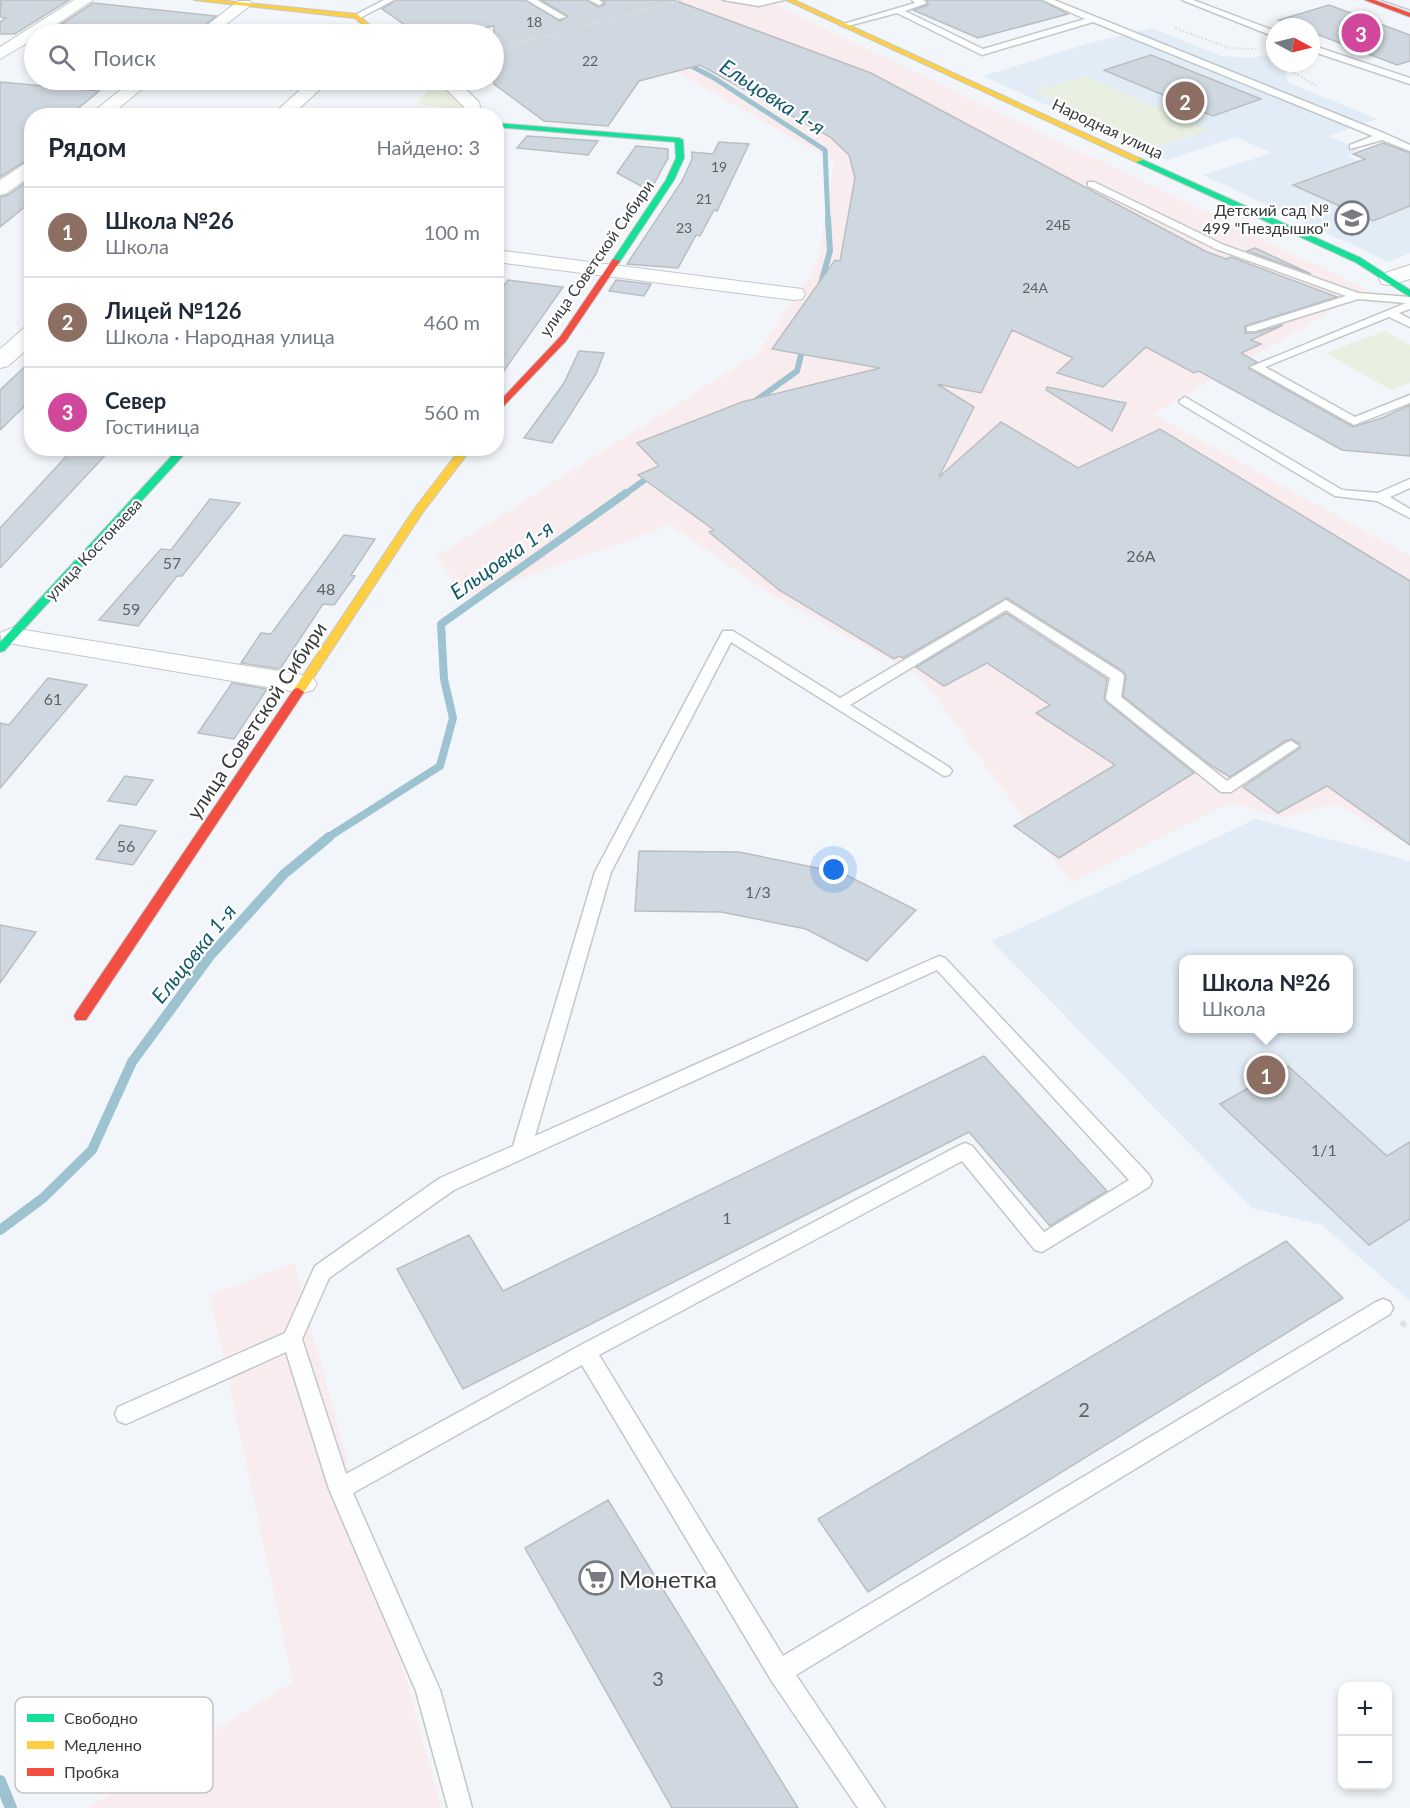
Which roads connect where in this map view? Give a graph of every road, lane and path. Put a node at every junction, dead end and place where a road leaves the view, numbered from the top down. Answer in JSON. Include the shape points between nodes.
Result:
{"nodes":[{"id":1,"x":85,"y":0,"type":"edge"},
{"id":2,"x":197,"y":0,"type":"edge"},
{"id":3,"x":390,"y":0,"type":"edge"},
{"id":4,"x":531,"y":0,"type":"edge"},
{"id":5,"x":682,"y":0,"type":"edge"},
{"id":6,"x":727,"y":0,"type":"edge"},
{"id":7,"x":745,"y":0,"type":"edge"},
{"id":8,"x":780,"y":0,"type":"edge"},
{"id":9,"x":789,"y":0,"type":"edge"},
{"id":10,"x":916,"y":0,"type":"edge"},
{"id":11,"x":1047,"y":0,"type":"edge"},
{"id":12,"x":1186,"y":0,"type":"edge"},
{"id":13,"x":1209,"y":0,"type":"edge"},
{"id":14,"x":1368,"y":0,"type":"edge"},
{"id":15,"x":244,"y":4,"type":"junction"},
{"id":16,"x":759,"y":4,"type":"junction"},
{"id":17,"x":1196,"y":4,"type":"junction"},
{"id":18,"x":897,"y":10,"type":"junction"},
{"id":19,"x":1410,"y":15,"type":"edge"},
{"id":20,"x":357,"y":16,"type":"junction"},
{"id":21,"x":562,"y":17,"type":"dead end"},
{"id":22,"x":1093,"y":19,"type":"junction"},
{"id":23,"x":47,"y":24,"type":"edge"},
{"id":24,"x":217,"y":24,"type":"edge"},
{"id":25,"x":365,"y":24,"type":"edge"},
{"id":26,"x":844,"y":25,"type":"junction"},
{"id":27,"x":1174,"y":28,"type":"dead end"},
{"id":28,"x":572,"y":31,"type":"dead end"},
{"id":29,"x":1266,"y":31,"type":"edge"},
{"id":30,"x":561,"y":34,"type":"dead end"},
{"id":31,"x":24,"y":39,"type":"edge"},
{"id":32,"x":504,"y":46,"type":"edge"},
{"id":33,"x":1258,"y":49,"type":"dead end"},
{"id":34,"x":1320,"y":51,"type":"edge"},
{"id":35,"x":0,"y":54,"type":"edge"},
{"id":36,"x":1410,"y":81,"type":"edge"},
{"id":37,"x":131,"y":90,"type":"edge"},
{"id":38,"x":310,"y":90,"type":"edge"},
{"id":39,"x":456,"y":90,"type":"edge"},
{"id":40,"x":107,"y":108,"type":"edge"},
{"id":41,"x":289,"y":108,"type":"edge"},
{"id":42,"x":473,"y":108,"type":"edge"},
{"id":43,"x":504,"y":125,"type":"edge"},
{"id":44,"x":1383,"y":136,"type":"junction"},
{"id":45,"x":1353,"y":147,"type":"dead end"},
{"id":46,"x":1410,"y":148,"type":"edge"},
{"id":47,"x":24,"y":171,"type":"edge"},
{"id":48,"x":1091,"y":184,"type":"dead end"},
{"id":49,"x":0,"y":189,"type":"edge"},
{"id":50,"x":504,"y":257,"type":"edge"},
{"id":51,"x":609,"y":270,"type":"junction"},
{"id":52,"x":1410,"y":271,"type":"edge"},
{"id":53,"x":1390,"y":279,"type":"junction"},
{"id":54,"x":794,"y":294,"type":"dead end"},
{"id":55,"x":1410,"y":294,"type":"edge"},
{"id":56,"x":1357,"y":297,"type":"junction"},
{"id":57,"x":1410,"y":300,"type":"edge"},
{"id":58,"x":1410,"y":305,"type":"edge"},
{"id":59,"x":1390,"y":313,"type":"junction"},
{"id":60,"x":1410,"y":324,"type":"edge"},
{"id":61,"x":1251,"y":329,"type":"dead end"},
{"id":62,"x":24,"y":331,"type":"edge"},
{"id":63,"x":0,"y":361,"type":"edge"},
{"id":64,"x":1410,"y":399,"type":"edge"},
{"id":65,"x":504,"y":400,"type":"edge"},
{"id":66,"x":1185,"y":400,"type":"dead end"},
{"id":67,"x":178,"y":456,"type":"edge"},
{"id":68,"x":461,"y":456,"type":"edge"},
{"id":69,"x":1410,"y":483,"type":"edge"},
{"id":70,"x":1380,"y":496,"type":"junction"},
{"id":71,"x":1410,"y":514,"type":"edge"},
{"id":72,"x":6,"y":643,"type":"edge"},
{"id":73,"x":303,"y":684,"type":"junction"},
{"id":74,"x":839,"y":705,"type":"junction"},
{"id":75,"x":1291,"y":746,"type":"dead end"},
{"id":76,"x":944,"y":771,"type":"dead end"},
{"id":77,"x":81,"y":1016,"type":"dead end"},
{"id":78,"x":521,"y":1150,"type":"junction"},
{"id":79,"x":1383,"y":1308,"type":"dead end"},
{"id":80,"x":292,"y":1339,"type":"junction"},
{"id":81,"x":586,"y":1352,"type":"junction"},
{"id":82,"x":126,"y":1414,"type":"dead end"},
{"id":83,"x":340,"y":1489,"type":"junction"},
{"id":84,"x":779,"y":1672,"type":"junction"},
{"id":85,"x":460,"y":1808,"type":"edge"},
{"id":86,"x":873,"y":1808,"type":"edge"}],
"edges":[{"from":1,"to":23,"type":"street"},
{"from":2,"to":15,"type":"main road"},
{"from":3,"to":20,"type":"lane"},
{"from":4,"to":21,"type":"lane"},
{"from":5,"to":28,"type":"path"},
{"from":6,"to":16,"type":"lane"},
{"from":7,"to":16,"type":"lane"},
{"from":8,"to":16,"type":"lane"},
{"from":9,"to":26,"type":"main road","name":"Народная улица"},
{"from":10,"to":18,"type":"lane","via":[[923,3]]},
{"from":11,"to":22,"type":"lane"},
{"from":12,"to":17,"type":"lane"},
{"from":13,"to":17,"type":"lane"},
{"from":14,"to":19,"type":"main road"},
{"from":15,"to":20,"type":"main road"},
{"from":15,"to":24,"type":"street"},
{"from":17,"to":29,"type":"lane"},
{"from":18,"to":22,"type":"lane","via":[[982,52]]},
{"from":18,"to":26,"type":"lane"},
{"from":20,"to":25,"type":"main road"},
{"from":22,"to":44,"type":"lane"},
{"from":26,"to":53,"type":"main road","name":"Народная улица","via":[[1358,260]]},
{"from":27,"to":33,"type":"path","via":[[1229,48]]},
{"from":30,"to":32,"type":"path"},
{"from":31,"to":35,"type":"street"},
{"from":34,"to":36,"type":"lane"},
{"from":37,"to":40,"type":"street"},
{"from":38,"to":41,"type":"street"},
{"from":39,"to":42,"type":"street"},
{"from":43,"to":51,"type":"main road","name":"улица Советской Сибири","via":[[679,140],[680,158],[670,180]]},
{"from":44,"to":45,"type":"lane"},
{"from":44,"to":46,"type":"lane"},
{"from":47,"to":49,"type":"street"},
{"from":48,"to":56,"type":"lane","via":[[1220,247]]},
{"from":50,"to":51,"type":"street"},
{"from":51,"to":54,"type":"street"},
{"from":51,"to":65,"type":"main road","name":"улица Советской Сибири","via":[[563,339]]},
{"from":52,"to":53,"type":"street"},
{"from":53,"to":55,"type":"main road","name":"Народная улица"},
{"from":56,"to":57,"type":"lane"},
{"from":56,"to":61,"type":"lane"},
{"from":58,"to":59,"type":"lane"},
{"from":59,"to":60,"type":"lane"},
{"from":59,"to":64,"type":"lane","via":[[1256,367],[1354,421]]},
{"from":62,"to":63,"type":"street"},
{"from":66,"to":70,"type":"lane","via":[[1339,493]]},
{"from":67,"to":72,"type":"main road","name":"улица Костонаева"},
{"from":68,"to":73,"type":"main road","name":"улица Советской Сибири","via":[[419,510]]},
{"from":69,"to":70,"type":"lane"},
{"from":70,"to":71,"type":"lane"},
{"from":72,"to":73,"type":"street"},
{"from":73,"to":77,"type":"main road","name":"улица Советской Сибири"},
{"from":74,"to":75,"type":"lane","via":[[1006,604],[1116,676],[1113,698],[1226,788]]},
{"from":74,"to":76,"type":"lane"},
{"from":74,"to":78,"type":"lane","via":[[728,634],[603,872]]},
{"from":78,"to":80,"type":"lane","via":[[447,1184],[322,1272]]},
{"from":78,"to":81,"type":"lane","via":[[939,962],[1142,1181],[1042,1244],[965,1151]]},
{"from":79,"to":84,"type":"lane"},
{"from":80,"to":82,"type":"lane"},
{"from":80,"to":83,"type":"lane"},
{"from":81,"to":83,"type":"lane"},
{"from":81,"to":84,"type":"lane"},
{"from":83,"to":85,"type":"lane","via":[[428,1690]]},
{"from":84,"to":86,"type":"lane"}]}
